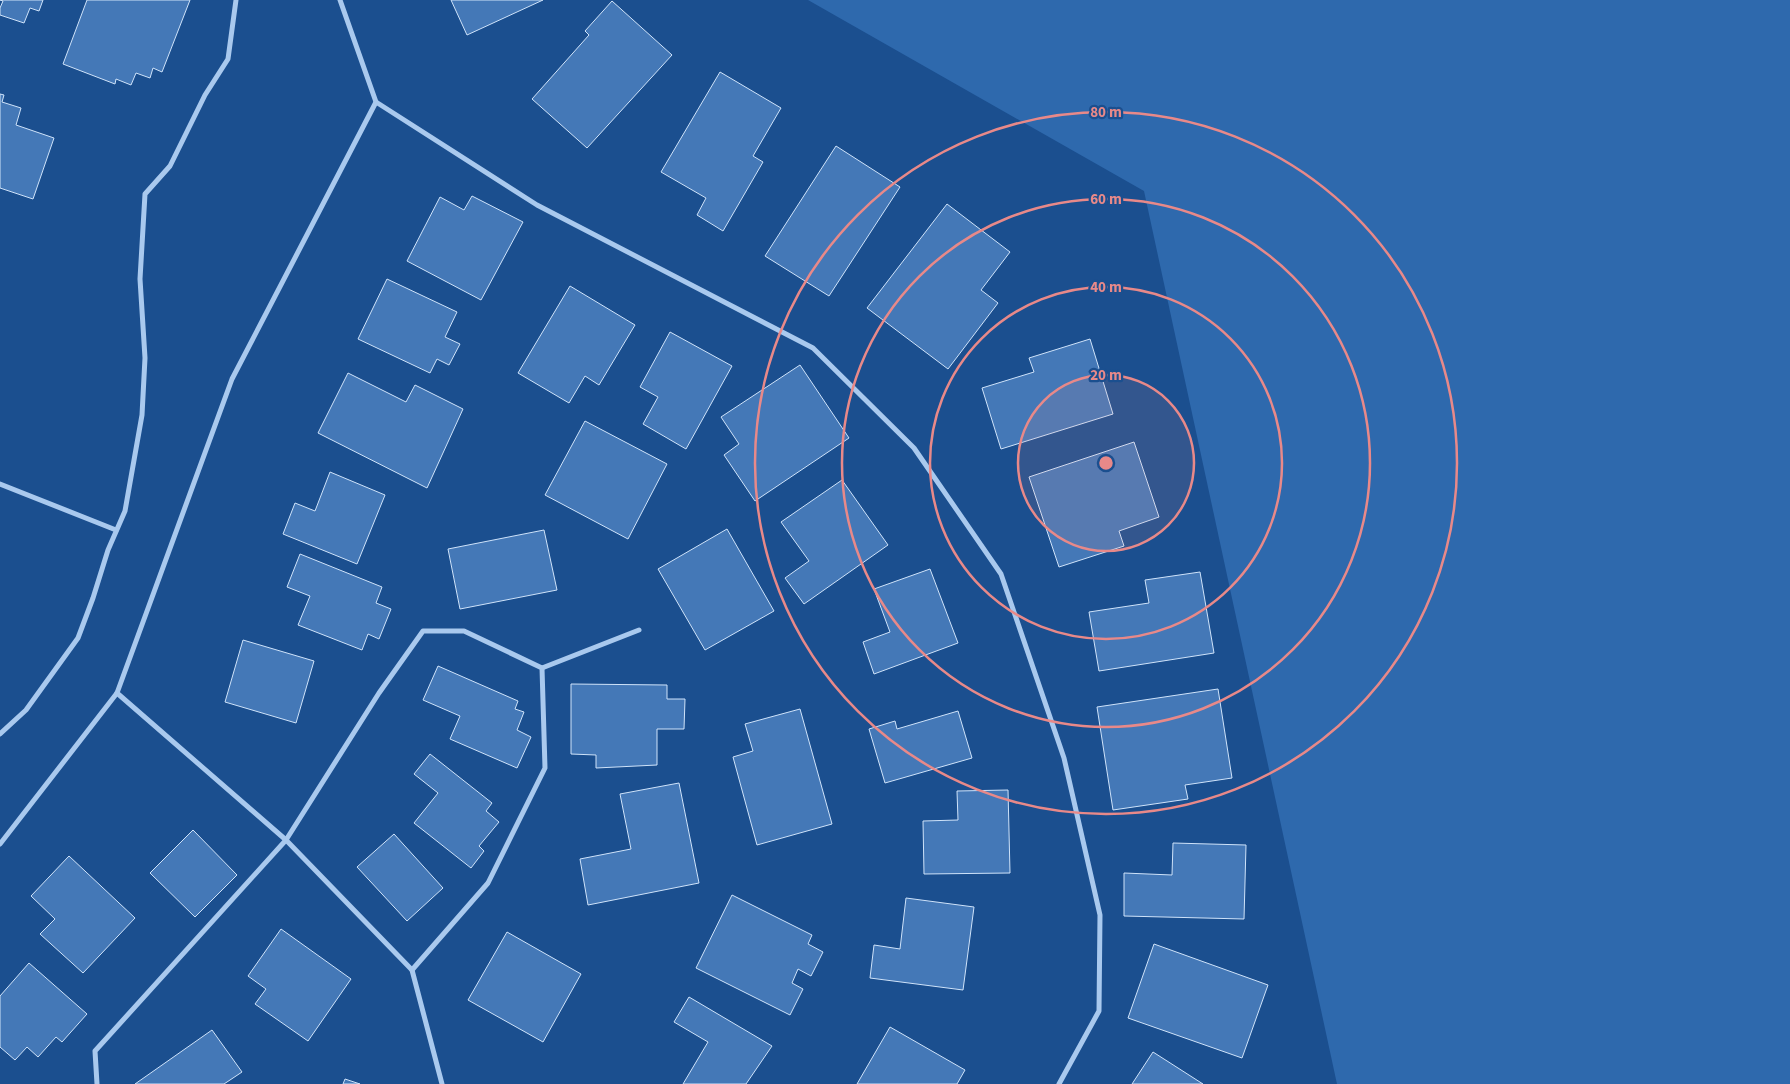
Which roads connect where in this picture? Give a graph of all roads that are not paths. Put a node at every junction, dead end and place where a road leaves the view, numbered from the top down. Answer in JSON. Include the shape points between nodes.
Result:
{"nodes":[{"id":1,"x":236,"y":0,"type":"edge"},
{"id":2,"x":340,"y":0,"type":"edge"},
{"id":3,"x":376,"y":102,"type":"junction"},
{"id":4,"x":0,"y":484,"type":"edge"},
{"id":5,"x":116,"y":530,"type":"junction"},
{"id":6,"x":640,"y":630,"type":"dead end"},
{"id":7,"x":542,"y":668,"type":"junction"},
{"id":8,"x":117,"y":693,"type":"junction"},
{"id":9,"x":0,"y":734,"type":"edge"},
{"id":10,"x":286,"y":840,"type":"junction"},
{"id":11,"x":0,"y":844,"type":"edge"},
{"id":12,"x":412,"y":970,"type":"junction"},
{"id":13,"x":97,"y":1084,"type":"edge"},
{"id":14,"x":442,"y":1084,"type":"edge"},
{"id":15,"x":1059,"y":1084,"type":"edge"}],
"edges":[{"from":1,"to":5,"type":"street","via":[[228,59],[205,95],[170,166],[145,194],[140,279],[145,358],[142,415],[125,511]]},
{"from":2,"to":3,"type":"street"},
{"from":3,"to":8,"type":"street","via":[[232,379]]},
{"from":3,"to":15,"type":"street","via":[[538,205],[813,348],[914,448],[1001,574],[1064,758],[1100,916],[1100,1011]]},
{"from":4,"to":5,"type":"street"},
{"from":5,"to":9,"type":"street","via":[[78,638],[26,710]]},
{"from":6,"to":7,"type":"street"},
{"from":7,"to":10,"type":"street","via":[[464,632],[423,631],[378,694]]},
{"from":7,"to":12,"type":"street","via":[[545,768],[488,882]]},
{"from":8,"to":10,"type":"street"},
{"from":8,"to":11,"type":"street"},
{"from":10,"to":12,"type":"street"},
{"from":10,"to":13,"type":"street","via":[[94,1051]]},
{"from":12,"to":14,"type":"street"}]}
